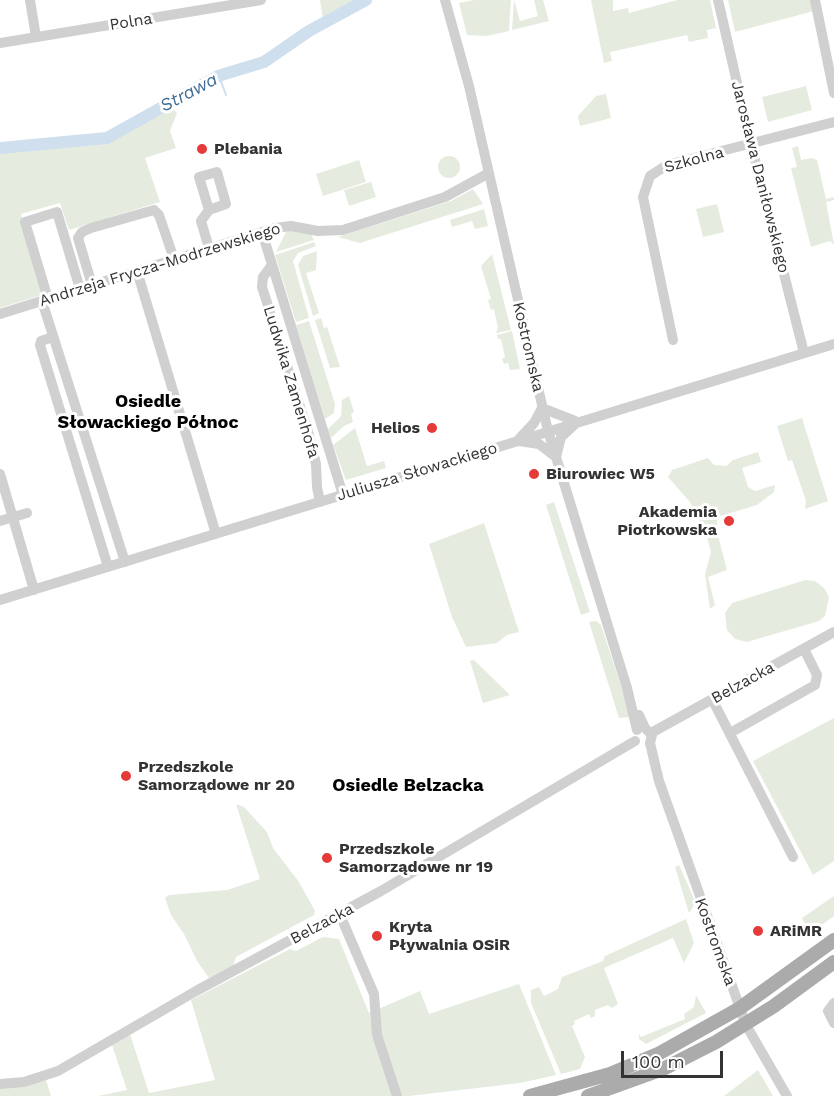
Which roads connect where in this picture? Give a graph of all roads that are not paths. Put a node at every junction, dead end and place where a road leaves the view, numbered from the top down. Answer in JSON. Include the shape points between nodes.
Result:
{"nodes":[{"id":1,"x":30,"y":0,"type":"edge"},
{"id":2,"x":261,"y":0,"type":"edge"},
{"id":3,"x":445,"y":0,"type":"edge"},
{"id":4,"x":718,"y":0,"type":"edge"},
{"id":5,"x":815,"y":0,"type":"edge"},
{"id":6,"x":199,"y":5,"type":"edge"},
{"id":7,"x":36,"y":37,"type":"junction"},
{"id":8,"x":0,"y":43,"type":"edge"},
{"id":9,"x":834,"y":93,"type":"edge"},
{"id":10,"x":834,"y":122,"type":"edge"},
{"id":11,"x":751,"y":144,"type":"junction"},
{"id":12,"x":489,"y":173,"type":"junction"},
{"id":13,"x":208,"y":210,"type":"dead end"},
{"id":14,"x":262,"y":232,"type":"junction"},
{"id":15,"x":209,"y":248,"type":"junction"},
{"id":16,"x":174,"y":259,"type":"junction"},
{"id":17,"x":272,"y":265,"type":"junction"},
{"id":18,"x":137,"y":271,"type":"junction"},
{"id":19,"x":92,"y":285,"type":"junction"},
{"id":20,"x":80,"y":289,"type":"junction"},
{"id":21,"x":45,"y":300,"type":"junction"},
{"id":22,"x":0,"y":314,"type":"edge"},
{"id":23,"x":53,"y":337,"type":"junction"},
{"id":24,"x":673,"y":340,"type":"dead end"},
{"id":25,"x":834,"y":344,"type":"edge"},
{"id":26,"x":804,"y":353,"type":"junction"},
{"id":27,"x":542,"y":408,"type":"junction"},
{"id":28,"x":579,"y":421,"type":"junction"},
{"id":29,"x":322,"y":429,"type":"junction"},
{"id":30,"x":548,"y":431,"type":"junction"},
{"id":31,"x":309,"y":435,"type":"junction"},
{"id":32,"x":516,"y":441,"type":"junction"},
{"id":33,"x":90,"y":454,"type":"junction"},
{"id":34,"x":556,"y":458,"type":"junction"},
{"id":35,"x":75,"y":460,"type":"junction"},
{"id":36,"x":0,"y":474,"type":"edge"},
{"id":37,"x":343,"y":495,"type":"junction"},
{"id":38,"x":320,"y":502,"type":"junction"},
{"id":39,"x":27,"y":513,"type":"dead end"},
{"id":40,"x":12,"y":518,"type":"junction"},
{"id":41,"x":0,"y":521,"type":"edge"},
{"id":42,"x":216,"y":534,"type":"junction"},
{"id":43,"x":117,"y":537,"type":"junction"},
{"id":44,"x":100,"y":542,"type":"junction"},
{"id":45,"x":125,"y":562,"type":"junction"},
{"id":46,"x":108,"y":567,"type":"junction"},
{"id":47,"x":34,"y":590,"type":"junction"},
{"id":48,"x":0,"y":600,"type":"edge"},
{"id":49,"x":834,"y":632,"type":"edge"},
{"id":50,"x":804,"y":648,"type":"junction"},
{"id":51,"x":712,"y":699,"type":"junction"},
{"id":52,"x":730,"y":734,"type":"junction"},
{"id":53,"x":643,"y":737,"type":"junction"},
{"id":54,"x":793,"y":857,"type":"dead end"},
{"id":55,"x":340,"y":915,"type":"junction"},
{"id":56,"x":834,"y":940,"type":"edge"},
{"id":57,"x":834,"y":962,"type":"edge"},
{"id":58,"x":834,"y":1003,"type":"edge"},
{"id":59,"x":740,"y":1008,"type":"junction"},
{"id":60,"x":834,"y":1023,"type":"edge"},
{"id":61,"x":746,"y":1025,"type":"junction"},
{"id":62,"x":0,"y":1084,"type":"edge"},
{"id":63,"x":397,"y":1096,"type":"edge"},
{"id":64,"x":530,"y":1096,"type":"edge"},
{"id":65,"x":588,"y":1096,"type":"edge"},
{"id":66,"x":787,"y":1096,"type":"edge"}],
"edges":[{"from":1,"to":7,"type":"street"},
{"from":2,"to":6,"type":"street","name":"Polna"},
{"from":3,"to":12,"type":"street","name":"Kostromska"},
{"from":4,"to":11,"type":"street","name":"Jarosława Daniłowskiego"},
{"from":5,"to":9,"type":"street"},
{"from":6,"to":7,"type":"street","name":"Polna"},
{"from":7,"to":8,"type":"street","name":"Polna"},
{"from":10,"to":11,"type":"street","name":"Szkolna"},
{"from":11,"to":24,"type":"street","name":"Szkolna","via":[[664,166],[651,174],[645,184],[645,208]]},
{"from":11,"to":26,"type":"street","name":"Jarosława Daniłowskiego"},
{"from":12,"to":14,"type":"street","name":"Andrzeja Frycza-Modrzewskiego","via":[[445,197],[343,230],[283,226]]},
{"from":12,"to":27,"type":"street","name":"Kostromska"},
{"from":13,"to":15,"type":"street","via":[[201,220]]},
{"from":14,"to":15,"type":"street","name":"Andrzeja Frycza-Modrzewskiego"},
{"from":14,"to":17,"type":"street","name":"Ludwika Zamenhofa"},
{"from":15,"to":16,"type":"street","name":"Andrzeja Frycza-Modrzewskiego"},
{"from":16,"to":18,"type":"street","name":"Andrzeja Frycza-Modrzewskiego"},
{"from":16,"to":19,"type":"street","via":[[154,210],[91,228],[78,238]]},
{"from":17,"to":29,"type":"street","name":"Ludwika Zamenhofa"},
{"from":17,"to":31,"type":"street","name":"Ludwika Zamenhofa","via":[[263,276],[262,287]]},
{"from":18,"to":19,"type":"street","name":"Andrzeja Frycza-Modrzewskiego"},
{"from":18,"to":42,"type":"street"},
{"from":19,"to":20,"type":"street","name":"Andrzeja Frycza-Modrzewskiego"},
{"from":20,"to":21,"type":"street","name":"Andrzeja Frycza-Modrzewskiego"},
{"from":20,"to":21,"type":"street","via":[[57,213],[25,222]]},
{"from":21,"to":22,"type":"street","name":"Andrzeja Frycza-Modrzewskiego"},
{"from":21,"to":23,"type":"street"},
{"from":23,"to":33,"type":"street"},
{"from":23,"to":35,"type":"street","via":[[40,345]]},
{"from":25,"to":26,"type":"street","name":"Juliusza Słowackiego"},
{"from":26,"to":28,"type":"street","name":"Juliusza Słowackiego"},
{"from":27,"to":28,"type":"street"},
{"from":27,"to":30,"type":"street","name":"Kostromska"},
{"from":27,"to":32,"type":"street"},
{"from":28,"to":30,"type":"street","name":"Juliusza Słowackiego"},
{"from":28,"to":34,"type":"street","via":[[561,437]]},
{"from":29,"to":31,"type":"street"},
{"from":29,"to":37,"type":"street","name":"Ludwika Zamenhofa"},
{"from":30,"to":32,"type":"street","name":"Juliusza Słowackiego"},
{"from":30,"to":34,"type":"street","name":"Kostromska"},
{"from":31,"to":38,"type":"street","name":"Ludwika Zamenhofa"},
{"from":32,"to":34,"type":"street","via":[[539,444]]},
{"from":32,"to":37,"type":"street","name":"Juliusza Słowackiego"},
{"from":33,"to":35,"type":"street"},
{"from":33,"to":43,"type":"street"},
{"from":34,"to":53,"type":"street","name":"Kostromska"},
{"from":35,"to":44,"type":"street"},
{"from":36,"to":40,"type":"street"},
{"from":37,"to":38,"type":"street","name":"Juliusza Słowackiego"},
{"from":38,"to":42,"type":"street","name":"Juliusza Słowackiego"},
{"from":39,"to":40,"type":"street"},
{"from":40,"to":41,"type":"street"},
{"from":40,"to":47,"type":"street"},
{"from":42,"to":45,"type":"street","name":"Juliusza Słowackiego"},
{"from":43,"to":44,"type":"street"},
{"from":43,"to":45,"type":"street"},
{"from":44,"to":46,"type":"street"},
{"from":45,"to":46,"type":"street","name":"Juliusza Słowackiego"},
{"from":46,"to":47,"type":"street","name":"Juliusza Słowackiego"},
{"from":47,"to":48,"type":"street","name":"Juliusza Słowackiego"},
{"from":49,"to":50,"type":"street","name":"Belzacka"},
{"from":50,"to":51,"type":"street","name":"Belzacka"},
{"from":50,"to":52,"type":"street","via":[[817,675],[815,685]]},
{"from":51,"to":52,"type":"street"},
{"from":51,"to":53,"type":"street","name":"Belzacka"},
{"from":52,"to":54,"type":"street"},
{"from":53,"to":55,"type":"street","name":"Belzacka"},
{"from":53,"to":59,"type":"street","name":"Kostromska"},
{"from":55,"to":62,"type":"street","name":"Belzacka","via":[[196,991],[58,1071],[24,1082]]},
{"from":55,"to":63,"type":"street","via":[[374,994],[377,1035]]},
{"from":56,"to":59,"type":"main road"},
{"from":57,"to":61,"type":"main road"},
{"from":58,"to":60,"type":"street","via":[[828,1011]]},
{"from":59,"to":61,"type":"street","name":"Kostromska"},
{"from":59,"to":64,"type":"main road","via":[[640,1062]]},
{"from":61,"to":65,"type":"main road","via":[[663,1069]]},
{"from":61,"to":66,"type":"street","name":"Kostromska"}]}
